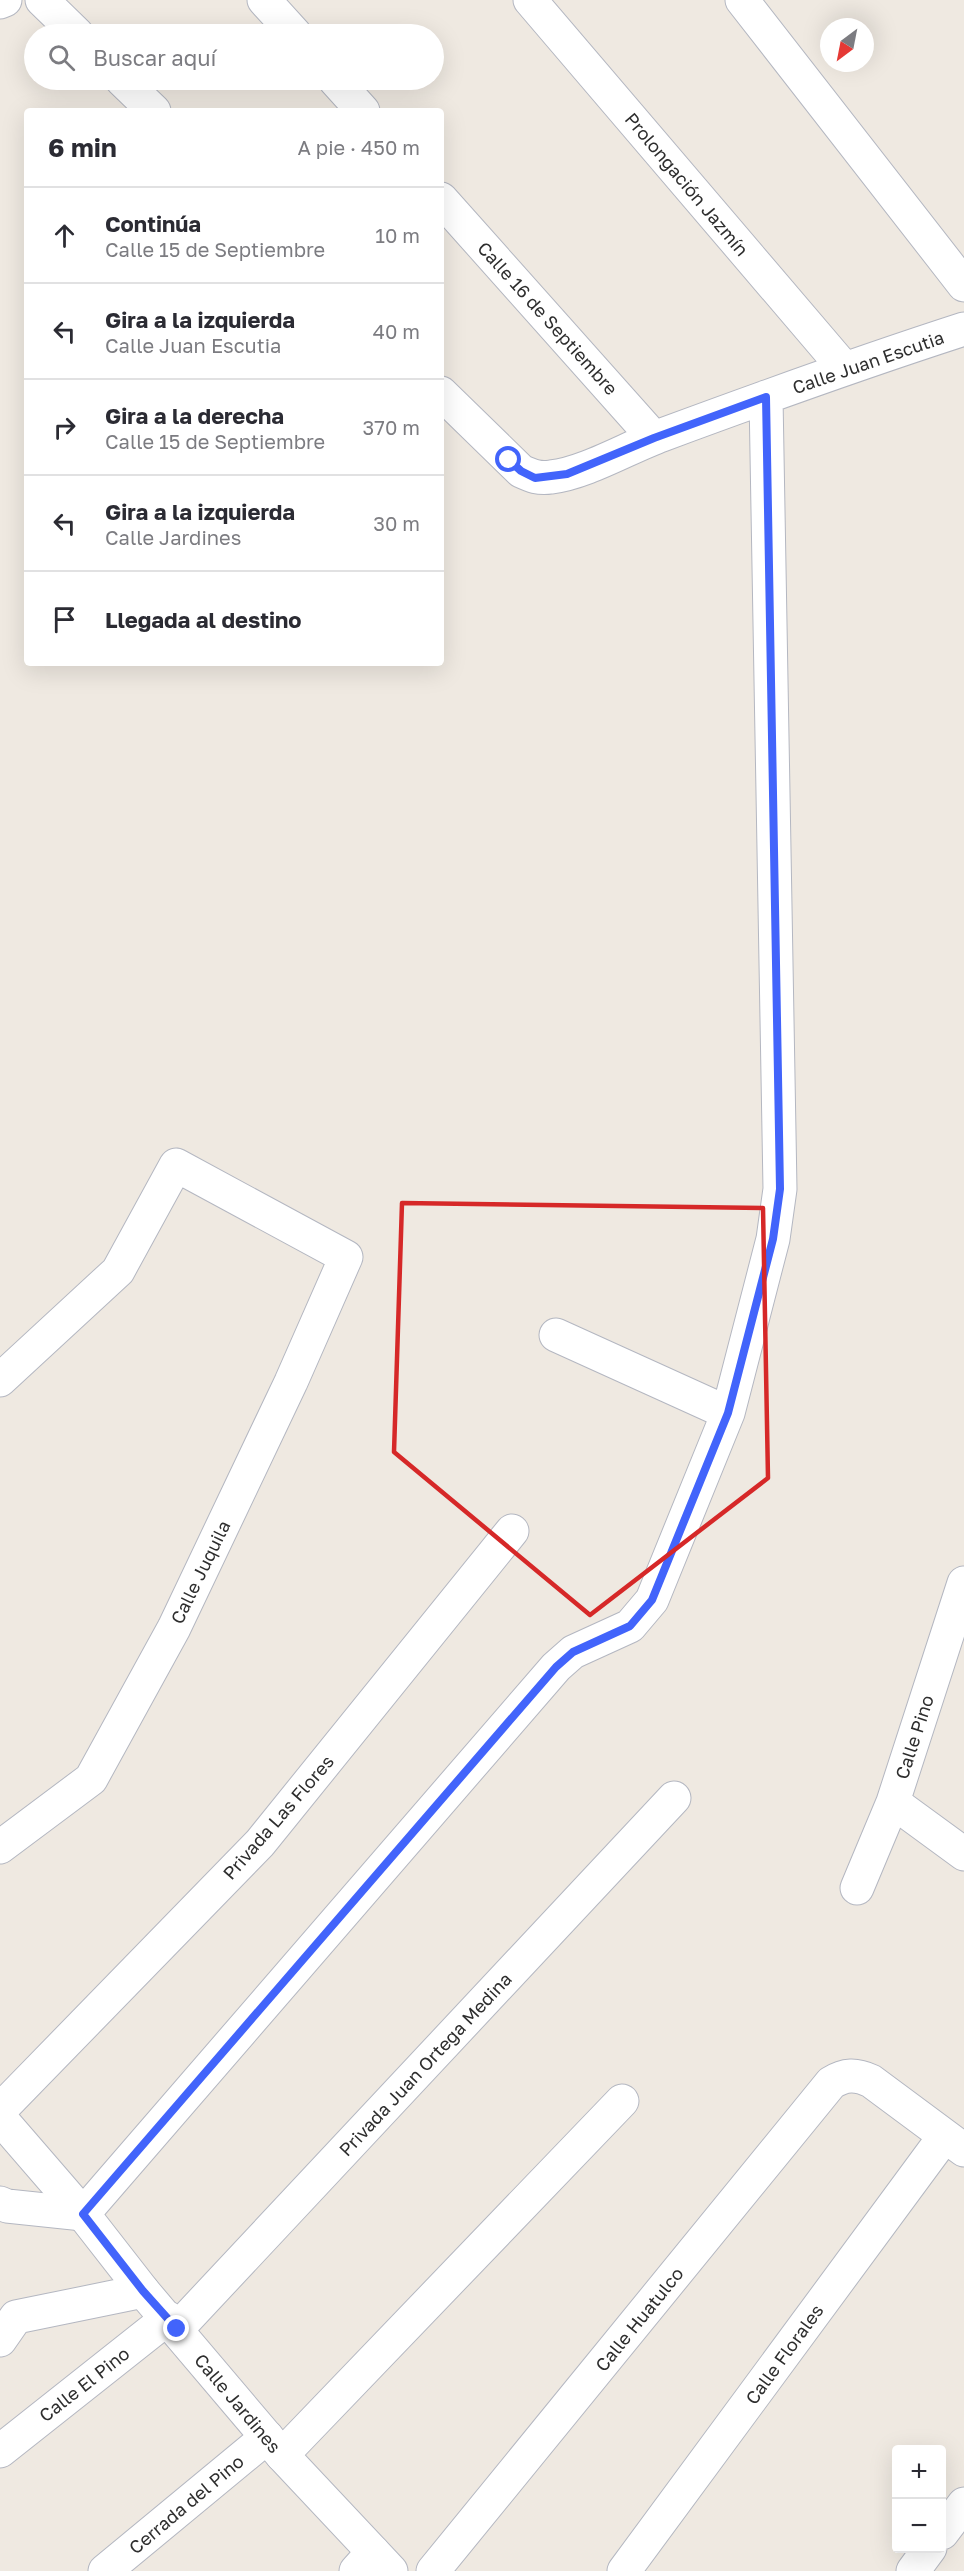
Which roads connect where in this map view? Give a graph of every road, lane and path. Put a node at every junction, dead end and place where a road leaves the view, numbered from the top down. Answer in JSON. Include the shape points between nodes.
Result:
{"nodes":[{"id":1,"x":5,"y":0,"type":"edge"},
{"id":2,"x":42,"y":0,"type":"edge"},
{"id":3,"x":264,"y":0,"type":"edge"},
{"id":4,"x":530,"y":0,"type":"edge"},
{"id":5,"x":742,"y":0,"type":"edge"},
{"id":6,"x":0,"y":2,"type":"edge"},
{"id":7,"x":67,"y":24,"type":"edge"},
{"id":8,"x":286,"y":24,"type":"edge"},
{"id":9,"x":132,"y":90,"type":"edge"},
{"id":10,"x":344,"y":90,"type":"edge"},
{"id":11,"x":151,"y":108,"type":"edge"},
{"id":12,"x":360,"y":108,"type":"edge"},
{"id":13,"x":444,"y":202,"type":"edge"},
{"id":14,"x":964,"y":285,"type":"edge"},
{"id":15,"x":964,"y":329,"type":"edge"},
{"id":16,"x":844,"y":368,"type":"junction"},
{"id":17,"x":444,"y":396,"type":"edge"},
{"id":18,"x":766,"y":397,"type":"junction"},
{"id":19,"x":654,"y":438,"type":"junction"},
{"id":20,"x":556,"y":1335,"type":"dead end"},
{"id":21,"x":0,"y":1380,"type":"edge"},
{"id":22,"x":728,"y":1413,"type":"junction"},
{"id":23,"x":512,"y":1531,"type":"dead end"},
{"id":24,"x":964,"y":1583,"type":"edge"},
{"id":25,"x":674,"y":1798,"type":"dead end"},
{"id":26,"x":894,"y":1802,"type":"junction"},
{"id":27,"x":0,"y":1847,"type":"edge"},
{"id":28,"x":964,"y":1854,"type":"edge"},
{"id":29,"x":857,"y":1888,"type":"dead end"},
{"id":30,"x":622,"y":2101,"type":"dead end"},
{"id":31,"x":0,"y":2110,"type":"edge"},
{"id":32,"x":0,"y":2118,"type":"edge"},
{"id":33,"x":954,"y":2143,"type":"edge"},
{"id":34,"x":0,"y":2203,"type":"edge"},
{"id":35,"x":83,"y":2214,"type":"junction"},
{"id":36,"x":143,"y":2291,"type":"junction"},
{"id":37,"x":5,"y":2323,"type":"edge"},
{"id":38,"x":172,"y":2324,"type":"junction"},
{"id":39,"x":275,"y":2446,"type":"junction"},
{"id":40,"x":0,"y":2451,"type":"edge"},
{"id":41,"x":964,"y":2504,"type":"edge"},
{"id":42,"x":946,"y":2528,"type":"edge"},
{"id":43,"x":926,"y":2553,"type":"edge"},
{"id":44,"x":373,"y":2565,"type":"edge"},
{"id":45,"x":105,"y":2571,"type":"edge"},
{"id":46,"x":433,"y":2571,"type":"edge"},
{"id":47,"x":624,"y":2571,"type":"edge"},
{"id":48,"x":913,"y":2571,"type":"edge"}],
"edges":[{"from":1,"to":6,"type":"street"},
{"from":2,"to":7,"type":"street"},
{"from":3,"to":8,"type":"street"},
{"from":4,"to":16,"type":"street","name":"Prolongación Jazmín"},
{"from":5,"to":14,"type":"street"},
{"from":9,"to":11,"type":"street"},
{"from":10,"to":12,"type":"street"},
{"from":13,"to":19,"type":"street","name":"Calle 16 de Septiembre"},
{"from":15,"to":16,"type":"street","name":"Calle Juan Escutia"},
{"from":16,"to":18,"type":"street","name":"Calle Juan Escutia"},
{"from":17,"to":19,"type":"street","name":"Calle Juan Escutia","via":[[521,471],[535,478],[567,474]]},
{"from":18,"to":19,"type":"street","name":"Calle Juan Escutia"},
{"from":18,"to":22,"type":"street","via":[[780,1189],[773,1239]]},
{"from":20,"to":22,"type":"street"},
{"from":21,"to":27,"type":"street","name":"Calle Juquila","via":[[118,1271],[176,1165],[346,1257],[174,1628],[92,1779]]},
{"from":22,"to":35,"type":"street","via":[[652,1600],[630,1626],[573,1652],[556,1667]]},
{"from":23,"to":31,"type":"street","name":"Privada Las Flores","via":[[260,1843]]},
{"from":24,"to":26,"type":"street","name":"Calle Pino"},
{"from":25,"to":38,"type":"street","name":"Privada Juan Ortega Medina"},
{"from":26,"to":28,"type":"street"},
{"from":26,"to":29,"type":"street","name":"Calle Pino"},
{"from":30,"to":39,"type":"street","name":"Cerrada del Pino"},
{"from":32,"to":35,"type":"street","name":"Calle Jardines"},
{"from":33,"to":46,"type":"street","name":"Calle Huatulco","via":[[862,2076],[850,2075],[831,2083]]},
{"from":33,"to":47,"type":"street","name":"Calle Florales"},
{"from":34,"to":35,"type":"street"},
{"from":35,"to":36,"type":"street","name":"Calle Jardines"},
{"from":36,"to":37,"type":"street"},
{"from":36,"to":38,"type":"street","name":"Calle Jardines"},
{"from":38,"to":39,"type":"street","name":"Calle Jardines"},
{"from":38,"to":40,"type":"street","name":"Calle El Pino"},
{"from":39,"to":44,"type":"street","name":"Calle Jardines"},
{"from":39,"to":45,"type":"street","name":"Cerrada del Pino"},
{"from":41,"to":42,"type":"street"},
{"from":43,"to":48,"type":"street"}]}
